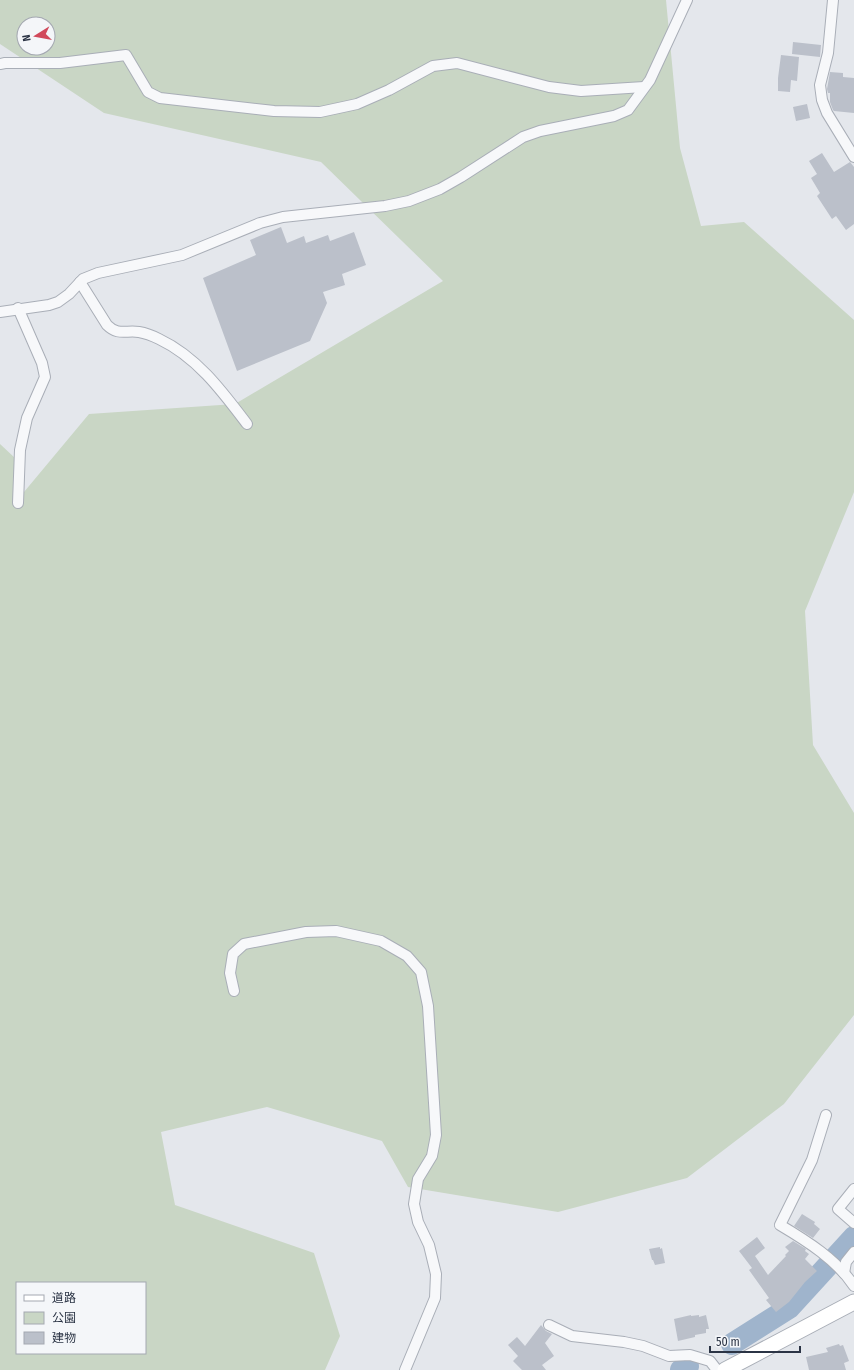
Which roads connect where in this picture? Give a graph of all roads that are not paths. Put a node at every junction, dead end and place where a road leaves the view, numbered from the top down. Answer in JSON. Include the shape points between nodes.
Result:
{"nodes":[{"id":1,"x":687,"y":0,"type":"edge"},
{"id":2,"x":833,"y":0,"type":"edge"},
{"id":3,"x":0,"y":64,"type":"edge"},
{"id":4,"x":644,"y":87,"type":"junction"},
{"id":5,"x":854,"y":157,"type":"edge"},
{"id":6,"x":80,"y":282,"type":"junction"},
{"id":7,"x":18,"y":308,"type":"junction"},
{"id":8,"x":0,"y":312,"type":"edge"},
{"id":9,"x":247,"y":424,"type":"dead end"},
{"id":10,"x":18,"y":503,"type":"dead end"},
{"id":11,"x":234,"y":991,"type":"dead end"},
{"id":12,"x":826,"y":1115,"type":"dead end"},
{"id":13,"x":854,"y":1189,"type":"edge"},
{"id":14,"x":854,"y":1223,"type":"edge"},
{"id":15,"x":854,"y":1252,"type":"edge"},
{"id":16,"x":841,"y":1270,"type":"junction"},
{"id":17,"x":854,"y":1286,"type":"edge"},
{"id":18,"x":854,"y":1302,"type":"edge"},
{"id":19,"x":549,"y":1325,"type":"dead end"},
{"id":20,"x":405,"y":1370,"type":"edge"},
{"id":21,"x":717,"y":1370,"type":"edge"},
{"id":22,"x":725,"y":1370,"type":"edge"}],
"edges":[{"from":1,"to":4,"type":"street","via":[[662,56]]},
{"from":2,"to":5,"type":"street","via":[[828,53],[820,85],[822,100],[827,113]]},
{"from":3,"to":4,"type":"street","via":[[60,62],[126,55],[148,92],[160,98],[274,111],[320,112],[357,104],[433,66],[457,63],[549,87],[581,91]]},
{"from":4,"to":6,"type":"street","via":[[628,110],[614,116],[540,131],[523,137],[461,178],[409,200],[385,206],[283,217],[260,223],[182,255],[98,273]]},
{"from":6,"to":7,"type":"street","via":[[58,302]]},
{"from":6,"to":9,"type":"street","via":[[112,330],[138,332],[159,338],[181,352],[204,370]]},
{"from":7,"to":8,"type":"street"},
{"from":7,"to":10,"type":"street","via":[[42,363],[44,377],[27,418],[20,450]]},
{"from":11,"to":20,"type":"street","via":[[230,973],[233,954],[244,944],[306,932],[336,931],[381,941],[407,956],[421,972],[428,1006],[436,1135],[432,1156],[418,1179],[414,1204],[418,1222],[430,1245],[436,1274],[435,1298]]},
{"from":12,"to":16,"type":"street","via":[[812,1160],[780,1225],[804,1239]]},
{"from":13,"to":14,"type":"street","via":[[838,1209]]},
{"from":15,"to":16,"type":"street"},
{"from":16,"to":17,"type":"street"},
{"from":18,"to":22,"type":"main road"},
{"from":19,"to":21,"type":"street","via":[[572,1336],[624,1342],[669,1356],[690,1355],[710,1361]]}]}
